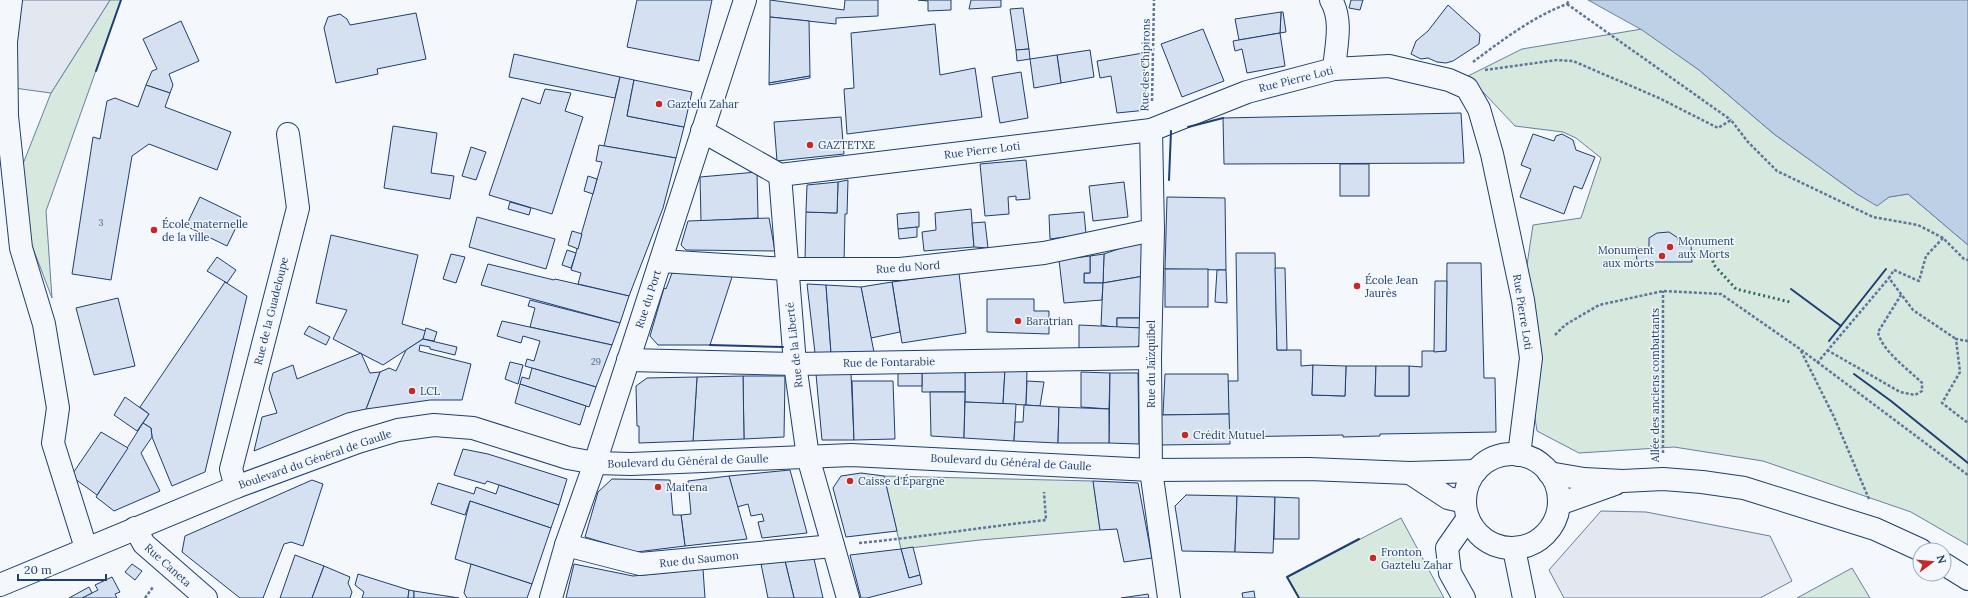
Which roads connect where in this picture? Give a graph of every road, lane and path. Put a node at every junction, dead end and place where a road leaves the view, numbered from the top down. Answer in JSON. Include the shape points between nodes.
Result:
{"nodes":[{"id":1,"x":11,"y":0,"type":"edge"},
{"id":2,"x":745,"y":0,"type":"edge"},
{"id":3,"x":1154,"y":0,"type":"edge"},
{"id":4,"x":1331,"y":0,"type":"edge"},
{"id":5,"x":1569,"y":0,"type":"edge"},
{"id":6,"x":1567,"y":4,"type":"junction"},
{"id":7,"x":1334,"y":69,"type":"junction"},
{"id":8,"x":3,"y":71,"type":"edge"},
{"id":9,"x":1458,"y":84,"type":"junction"},
{"id":10,"x":1731,"y":120,"type":"junction"},
{"id":11,"x":1151,"y":130,"type":"junction"},
{"id":12,"x":702,"y":131,"type":"junction"},
{"id":13,"x":288,"y":134,"type":"dead end"},
{"id":14,"x":780,"y":175,"type":"junction"},
{"id":15,"x":1153,"y":230,"type":"junction"},
{"id":16,"x":1944,"y":238,"type":"junction"},
{"id":17,"x":1968,"y":260,"type":"edge"},
{"id":18,"x":661,"y":261,"type":"junction"},
{"id":19,"x":787,"y":268,"type":"junction"},
{"id":20,"x":1889,"y":278,"type":"junction"},
{"id":21,"x":1663,"y":291,"type":"junction"},
{"id":22,"x":1901,"y":295,"type":"junction"},
{"id":23,"x":1956,"y":339,"type":"junction"},
{"id":24,"x":1968,"y":341,"type":"edge"},
{"id":25,"x":1800,"y":349,"type":"junction"},
{"id":26,"x":1827,"y":350,"type":"junction"},
{"id":27,"x":1150,"y":358,"type":"junction"},
{"id":28,"x":1531,"y":358,"type":"junction"},
{"id":29,"x":628,"y":360,"type":"junction"},
{"id":30,"x":1817,"y":363,"type":"junction"},
{"id":31,"x":795,"y":364,"type":"junction"},
{"id":32,"x":1968,"y":423,"type":"edge"},
{"id":33,"x":1519,"y":455,"type":"junction"},
{"id":34,"x":808,"y":457,"type":"junction"},
{"id":35,"x":595,"y":463,"type":"junction"},
{"id":36,"x":1041,"y":464,"type":"junction"},
{"id":37,"x":1151,"y":470,"type":"junction"},
{"id":38,"x":1476,"y":471,"type":"junction"},
{"id":39,"x":1410,"y":473,"type":"junction"},
{"id":40,"x":1549,"y":473,"type":"junction"},
{"id":41,"x":1968,"y":475,"type":"edge"},
{"id":42,"x":1663,"y":479,"type":"junction"},
{"id":43,"x":1623,"y":481,"type":"junction"},
{"id":44,"x":236,"y":487,"type":"junction"},
{"id":45,"x":1559,"y":504,"type":"junction"},
{"id":46,"x":1466,"y":510,"type":"junction"},
{"id":47,"x":135,"y":528,"type":"junction"},
{"id":48,"x":1875,"y":529,"type":"junction"},
{"id":49,"x":566,"y":545,"type":"junction"},
{"id":50,"x":833,"y":546,"type":"junction"},
{"id":51,"x":1912,"y":546,"type":"edge"},
{"id":52,"x":86,"y":548,"type":"junction"},
{"id":53,"x":1514,"y":549,"type":"junction"},
{"id":54,"x":1952,"y":569,"type":"edge"},
{"id":55,"x":1968,"y":579,"type":"edge"},
{"id":56,"x":156,"y":584,"type":"dead end"},
{"id":57,"x":0,"y":585,"type":"edge"},
{"id":58,"x":145,"y":598,"type":"edge"},
{"id":59,"x":206,"y":598,"type":"edge"},
{"id":60,"x":551,"y":598,"type":"edge"},
{"id":61,"x":848,"y":598,"type":"edge"},
{"id":62,"x":1169,"y":598,"type":"edge"},
{"id":63,"x":1464,"y":598,"type":"edge"},
{"id":64,"x":1524,"y":598,"type":"edge"}],
"edges":[{"from":1,"to":8,"type":"street"},
{"from":2,"to":12,"type":"street","name":"Rue du Port"},
{"from":3,"to":11,"type":"path","name":"Rue des Chipirons"},
{"from":4,"to":7,"type":"street","via":[[1335,7],[1338,29]]},
{"from":5,"to":6,"type":"path"},
{"from":6,"to":9,"type":"path","via":[[1500,42]]},
{"from":6,"to":10,"type":"path"},
{"from":7,"to":9,"type":"street","name":"Rue Pierre Loti","via":[[1389,66]]},
{"from":7,"to":11,"type":"street","name":"Rue Pierre Loti","via":[[1247,92]]},
{"from":8,"to":52,"type":"street","via":[[21,248],[44,324],[58,408],[53,443]]},
{"from":9,"to":10,"type":"path","via":[[1481,71],[1557,60],[1573,61],[1659,98],[1718,128]]},
{"from":9,"to":28,"type":"street","name":"Rue Pierre Loti","via":[[1479,109],[1492,154],[1522,300]]},
{"from":10,"to":16,"type":"path","via":[[1748,142],[1777,171],[1873,217],[1918,225]]},
{"from":11,"to":14,"type":"street","name":"Rue Pierre Loti"},
{"from":11,"to":15,"type":"street","name":"Rue du Jaïzquibel"},
{"from":12,"to":14,"type":"street"},
{"from":12,"to":18,"type":"street","name":"Rue du Port"},
{"from":13,"to":44,"type":"street","name":"Rue de la Guadeloupe","via":[[298,208],[232,469]]},
{"from":14,"to":19,"type":"street","name":"Rue de la Liberté"},
{"from":15,"to":19,"type":"street","name":"Rue du Nord","via":[[1044,253],[900,269]]},
{"from":15,"to":27,"type":"street","name":"Rue du Jaïzquibel"},
{"from":16,"to":17,"type":"path"},
{"from":16,"to":20,"type":"path","via":[[1926,256],[1918,281],[1894,270]]},
{"from":18,"to":19,"type":"street","name":"Rue du Nord"},
{"from":18,"to":29,"type":"street","name":"Rue du Port"},
{"from":19,"to":31,"type":"street","name":"Rue de la Liberté"},
{"from":20,"to":22,"type":"path"},
{"from":20,"to":26,"type":"path"},
{"from":21,"to":25,"type":"path","via":[[1721,294]]},
{"from":21,"to":28,"type":"path","via":[[1599,305],[1565,325]]},
{"from":21,"to":42,"type":"path","name":"Allée des anciens combattants"},
{"from":22,"to":23,"type":"path","via":[[1914,310]]},
{"from":22,"to":26,"type":"path","via":[[1878,332],[1879,339],[1922,383],[1922,391],[1915,395],[1900,392]]},
{"from":23,"to":24,"type":"path"},
{"from":23,"to":32,"type":"path","via":[[1960,372],[1942,403]]},
{"from":25,"to":30,"type":"path"},
{"from":25,"to":48,"type":"path","via":[[1860,475],[1869,498]]},
{"from":26,"to":30,"type":"path"},
{"from":27,"to":31,"type":"street","name":"Rue de Fontarabie"},
{"from":27,"to":37,"type":"street","name":"Rue du Jaïzquibel"},
{"from":28,"to":33,"type":"street","name":"Rue Pierre Loti"},
{"from":29,"to":31,"type":"street","name":"Rue de Fontarabie"},
{"from":29,"to":35,"type":"street","name":"Rue du Port"},
{"from":30,"to":41,"type":"path"},
{"from":31,"to":34,"type":"street","name":"Rue de la Liberté"},
{"from":33,"to":38,"type":"street","via":[[1503,455],[1488,460]]},
{"from":33,"to":40,"type":"street","via":[[1541,464]]},
{"from":34,"to":35,"type":"street","name":"Boulevard du Général de Gaulle","via":[[631,464]]},
{"from":34,"to":36,"type":"street","name":"Boulevard du Général de Gaulle","via":[[851,455]]},
{"from":34,"to":50,"type":"street","name":"Rue de la Liberté"},
{"from":35,"to":44,"type":"street","name":"Boulevard du Général de Gaulle","via":[[568,458],[473,428],[434,425],[398,430],[365,440]]},
{"from":35,"to":49,"type":"street","name":"Rue du Port"},
{"from":36,"to":37,"type":"street","name":"Boulevard du Général de Gaulle"},
{"from":36,"to":50,"type":"path","via":[[1046,520]]},
{"from":37,"to":39,"type":"street","name":"Boulevard du Général de Gaulle","via":[[1309,469]]},
{"from":37,"to":62,"type":"street","name":"Rue du Jaïzquibel"},
{"from":38,"to":39,"type":"street","name":"Boulevard du Général de Gaulle"},
{"from":38,"to":46,"type":"street","via":[[1468,486]]},
{"from":39,"to":46,"type":"street"},
{"from":40,"to":43,"type":"street","via":[[1584,479]]},
{"from":40,"to":45,"type":"street","via":[[1559,493]]},
{"from":42,"to":43,"type":"street"},
{"from":42,"to":48,"type":"street","via":[[1744,488]]},
{"from":43,"to":45,"type":"street"},
{"from":44,"to":47,"type":"street","name":"Boulevard du Général de Gaulle"},
{"from":45,"to":53,"type":"street","via":[[1556,518],[1549,531],[1539,540]]},
{"from":46,"to":53,"type":"street","via":[[1475,531],[1486,541],[1499,547]]},
{"from":46,"to":63,"type":"street","via":[[1447,548],[1450,573]]},
{"from":47,"to":52,"type":"street","name":"Boulevard du Général de Gaulle"},
{"from":47,"to":59,"type":"street","name":"Rue Caneta","via":[[144,544]]},
{"from":48,"to":51,"type":"street"},
{"from":49,"to":50,"type":"street","name":"Rue du Saumon","via":[[640,564]]},
{"from":49,"to":60,"type":"street","name":"Rue du Port"},
{"from":50,"to":61,"type":"street","name":"Rue de la Liberté"},
{"from":52,"to":57,"type":"street","name":"Boulevard du Général de Gaulle"},
{"from":53,"to":64,"type":"street"},
{"from":54,"to":55,"type":"street"},
{"from":56,"to":58,"type":"path"}]}
